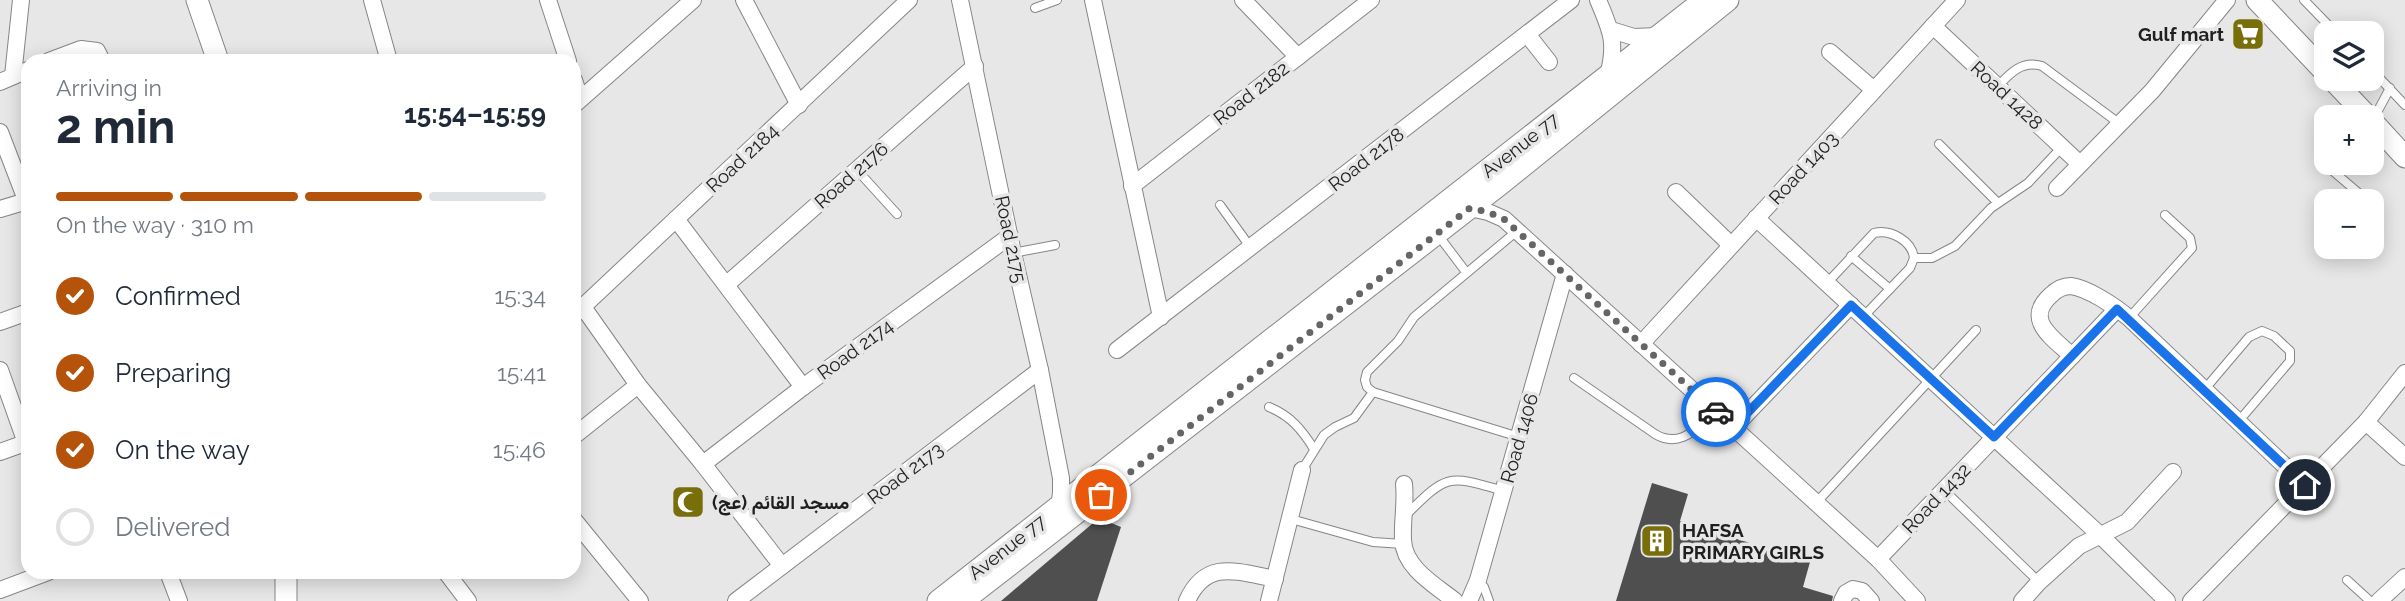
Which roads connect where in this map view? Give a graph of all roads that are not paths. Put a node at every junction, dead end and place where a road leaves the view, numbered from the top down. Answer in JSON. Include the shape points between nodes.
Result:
{"nodes":[{"id":1,"x":21,"y":0,"type":"edge"},
{"id":2,"x":197,"y":0,"type":"edge"},
{"id":3,"x":372,"y":0,"type":"edge"},
{"id":4,"x":548,"y":0,"type":"edge"},
{"id":5,"x":693,"y":0,"type":"edge"},
{"id":6,"x":744,"y":0,"type":"edge"},
{"id":7,"x":909,"y":0,"type":"edge"},
{"id":8,"x":960,"y":0,"type":"edge"},
{"id":9,"x":1057,"y":0,"type":"edge"},
{"id":10,"x":1093,"y":0,"type":"edge"},
{"id":11,"x":1243,"y":0,"type":"edge"},
{"id":12,"x":1371,"y":0,"type":"edge"},
{"id":13,"x":1571,"y":0,"type":"edge"},
{"id":14,"x":1598,"y":0,"type":"edge"},
{"id":15,"x":1704,"y":0,"type":"edge"},
{"id":16,"x":1728,"y":0,"type":"edge"},
{"id":17,"x":2227,"y":0,"type":"edge"},
{"id":18,"x":2257,"y":0,"type":"edge"},
{"id":19,"x":2304,"y":0,"type":"edge"},
{"id":20,"x":1950,"y":2,"type":"edge"},
{"id":21,"x":1035,"y":8,"type":"dead end"},
{"id":22,"x":2324,"y":21,"type":"edge"},
{"id":23,"x":1933,"y":26,"type":"junction"},
{"id":24,"x":1611,"y":30,"type":"junction"},
{"id":25,"x":1527,"y":34,"type":"junction"},
{"id":26,"x":1657,"y":36,"type":"junction"},
{"id":27,"x":1830,"y":52,"type":"dead end"},
{"id":28,"x":69,"y":54,"type":"edge"},
{"id":29,"x":98,"y":54,"type":"edge"},
{"id":30,"x":216,"y":54,"type":"edge"},
{"id":31,"x":386,"y":54,"type":"edge"},
{"id":32,"x":566,"y":54,"type":"edge"},
{"id":33,"x":1298,"y":57,"type":"junction"},
{"id":34,"x":2314,"y":60,"type":"edge"},
{"id":35,"x":1549,"y":62,"type":"dead end"},
{"id":36,"x":975,"y":66,"type":"junction"},
{"id":37,"x":14,"y":76,"type":"edge"},
{"id":38,"x":1608,"y":76,"type":"junction"},
{"id":39,"x":2384,"y":82,"type":"edge"},
{"id":40,"x":1997,"y":87,"type":"junction"},
{"id":41,"x":2390,"y":88,"type":"junction"},
{"id":42,"x":1874,"y":90,"type":"junction"},
{"id":43,"x":2342,"y":91,"type":"edge"},
{"id":44,"x":581,"y":98,"type":"edge"},
{"id":45,"x":799,"y":105,"type":"junction"},
{"id":46,"x":2355,"y":105,"type":"edge"},
{"id":47,"x":2376,"y":105,"type":"edge"},
{"id":48,"x":2405,"y":105,"type":"edge"},
{"id":49,"x":2120,"y":124,"type":"junction"},
{"id":50,"x":0,"y":132,"type":"edge"},
{"id":51,"x":2384,"y":136,"type":"edge"},
{"id":52,"x":1939,"y":144,"type":"dead end"},
{"id":53,"x":2062,"y":147,"type":"junction"},
{"id":54,"x":2405,"y":157,"type":"edge"},
{"id":55,"x":2080,"y":164,"type":"junction"},
{"id":56,"x":857,"y":170,"type":"junction"},
{"id":57,"x":2338,"y":175,"type":"edge"},
{"id":58,"x":1502,"y":183,"type":"junction"},
{"id":59,"x":21,"y":187,"type":"edge"},
{"id":60,"x":1132,"y":187,"type":"junction"},
{"id":61,"x":2057,"y":188,"type":"dead end"},
{"id":62,"x":2354,"y":189,"type":"edge"},
{"id":63,"x":1676,"y":192,"type":"dead end"},
{"id":64,"x":1998,"y":203,"type":"junction"},
{"id":65,"x":21,"y":204,"type":"edge"},
{"id":66,"x":1220,"y":205,"type":"dead end"},
{"id":67,"x":1470,"y":208,"type":"junction"},
{"id":68,"x":0,"y":209,"type":"edge"},
{"id":69,"x":897,"y":214,"type":"dead end"},
{"id":70,"x":2165,"y":215,"type":"dead end"},
{"id":71,"x":1756,"y":218,"type":"junction"},
{"id":72,"x":676,"y":219,"type":"junction"},
{"id":73,"x":1504,"y":219,"type":"junction"},
{"id":74,"x":1517,"y":231,"type":"junction"},
{"id":75,"x":1437,"y":233,"type":"junction"},
{"id":76,"x":1010,"y":236,"type":"junction"},
{"id":77,"x":1055,"y":245,"type":"dead end"},
{"id":78,"x":1731,"y":245,"type":"junction"},
{"id":79,"x":1251,"y":247,"type":"junction"},
{"id":80,"x":1013,"y":253,"type":"junction"},
{"id":81,"x":1851,"y":256,"type":"junction"},
{"id":82,"x":1914,"y":258,"type":"junction"},
{"id":83,"x":1466,"y":272,"type":"junction"},
{"id":84,"x":1565,"y":275,"type":"junction"},
{"id":85,"x":1827,"y":283,"type":"junction"},
{"id":86,"x":727,"y":284,"type":"junction"},
{"id":87,"x":1890,"y":289,"type":"junction"},
{"id":88,"x":581,"y":309,"type":"edge"},
{"id":89,"x":1857,"y":311,"type":"junction"},
{"id":90,"x":2123,"y":313,"type":"junction"},
{"id":91,"x":21,"y":314,"type":"edge"},
{"id":92,"x":581,"y":314,"type":"edge"},
{"id":93,"x":1161,"y":317,"type":"junction"},
{"id":94,"x":0,"y":321,"type":"edge"},
{"id":95,"x":1976,"y":330,"type":"dead end"},
{"id":96,"x":1641,"y":344,"type":"junction"},
{"id":97,"x":1117,"y":350,"type":"dead end"},
{"id":98,"x":2072,"y":356,"type":"junction"},
{"id":99,"x":0,"y":370,"type":"edge"},
{"id":100,"x":1040,"y":370,"type":"junction"},
{"id":101,"x":2405,"y":373,"type":"edge"},
{"id":102,"x":1574,"y":378,"type":"dead end"},
{"id":103,"x":1930,"y":379,"type":"junction"},
{"id":104,"x":638,"y":385,"type":"junction"},
{"id":105,"x":803,"y":387,"type":"junction"},
{"id":106,"x":2203,"y":390,"type":"junction"},
{"id":107,"x":1373,"y":393,"type":"junction"},
{"id":108,"x":1269,"y":407,"type":"dead end"},
{"id":109,"x":1716,"y":413,"type":"junction"},
{"id":110,"x":2238,"y":422,"type":"junction"},
{"id":111,"x":2366,"y":422,"type":"junction"},
{"id":112,"x":21,"y":426,"type":"edge"},
{"id":113,"x":1733,"y":428,"type":"junction"},
{"id":114,"x":581,"y":430,"type":"edge"},
{"id":115,"x":1519,"y":437,"type":"junction"},
{"id":116,"x":1994,"y":437,"type":"junction"},
{"id":117,"x":21,"y":444,"type":"edge"},
{"id":118,"x":1314,"y":449,"type":"junction"},
{"id":119,"x":0,"y":452,"type":"edge"},
{"id":120,"x":2405,"y":457,"type":"edge"},
{"id":121,"x":703,"y":464,"type":"junction"},
{"id":122,"x":1302,"y":470,"type":"joint"},
{"id":123,"x":2173,"y":472,"type":"dead end"},
{"id":124,"x":1061,"y":478,"type":"junction"},
{"id":125,"x":1404,"y":484,"type":"dead end"},
{"id":126,"x":2305,"y":485,"type":"junction"},
{"id":127,"x":1084,"y":487,"type":"junction"},
{"id":128,"x":1944,"y":490,"type":"junction"},
{"id":129,"x":1504,"y":491,"type":"junction"},
{"id":130,"x":1816,"y":503,"type":"junction"},
{"id":131,"x":1059,"y":507,"type":"junction"},
{"id":132,"x":1405,"y":516,"type":"junction"},
{"id":133,"x":1291,"y":519,"type":"junction"},
{"id":134,"x":581,"y":529,"type":"edge"},
{"id":135,"x":2100,"y":535,"type":"junction"},
{"id":136,"x":1403,"y":544,"type":"junction"},
{"id":137,"x":1878,"y":559,"type":"junction"},
{"id":138,"x":782,"y":566,"type":"junction"},
{"id":139,"x":2405,"y":577,"type":"edge"},
{"id":140,"x":29,"y":579,"type":"edge"},
{"id":141,"x":172,"y":579,"type":"edge"},
{"id":142,"x":286,"y":579,"type":"edge"},
{"id":143,"x":451,"y":579,"type":"edge"},
{"id":144,"x":1275,"y":579,"type":"junction"},
{"id":145,"x":1478,"y":580,"type":"junction"},
{"id":146,"x":2347,"y":580,"type":"dead end"},
{"id":147,"x":2039,"y":582,"type":"junction"},
{"id":148,"x":0,"y":590,"type":"edge"},
{"id":149,"x":179,"y":601,"type":"edge"},
{"id":150,"x":286,"y":601,"type":"edge"},
{"id":151,"x":468,"y":601,"type":"edge"},
{"id":152,"x":640,"y":601,"type":"edge"},
{"id":153,"x":736,"y":601,"type":"edge"},
{"id":154,"x":938,"y":601,"type":"edge"},
{"id":155,"x":963,"y":601,"type":"edge"},
{"id":156,"x":1187,"y":601,"type":"edge"},
{"id":157,"x":1269,"y":601,"type":"edge"},
{"id":158,"x":1455,"y":601,"type":"edge"},
{"id":159,"x":1469,"y":601,"type":"edge"},
{"id":160,"x":1489,"y":601,"type":"edge"},
{"id":161,"x":1842,"y":601,"type":"edge"},
{"id":162,"x":1871,"y":601,"type":"edge"},
{"id":163,"x":1917,"y":601,"type":"edge"},
{"id":164,"x":2022,"y":601,"type":"edge"},
{"id":165,"x":2167,"y":601,"type":"edge"},
{"id":166,"x":2191,"y":601,"type":"edge"},
{"id":167,"x":2370,"y":601,"type":"edge"},
{"id":168,"x":2379,"y":601,"type":"edge"}],
"edges":[{"from":1,"to":37,"type":"street"},
{"from":2,"to":30,"type":"street"},
{"from":3,"to":31,"type":"street"},
{"from":4,"to":32,"type":"street"},
{"from":5,"to":44,"type":"street"},
{"from":6,"to":45,"type":"street"},
{"from":7,"to":45,"type":"street","name":"Road 2184"},
{"from":8,"to":36,"type":"street","name":"Road 2175"},
{"from":9,"to":21,"type":"lane"},
{"from":10,"to":60,"type":"street"},
{"from":11,"to":33,"type":"street"},
{"from":12,"to":33,"type":"street","name":"Road 2182"},
{"from":13,"to":25,"type":"street","name":"Road 2178"},
{"from":14,"to":24,"type":"street"},
{"from":15,"to":26,"type":"street","name":"Avenue 77"},
{"from":16,"to":58,"type":"street","name":"Avenue 77"},
{"from":17,"to":49,"type":"street"},
{"from":18,"to":34,"type":"street"},
{"from":19,"to":22,"type":"lane"},
{"from":20,"to":23,"type":"street","name":"Road 1403"},
{"from":23,"to":40,"type":"street","name":"Road 1428"},
{"from":23,"to":42,"type":"street","name":"Road 1403"},
{"from":24,"to":26,"type":"street","via":[[1634,37]]},
{"from":24,"to":38,"type":"street"},
{"from":25,"to":35,"type":"street"},
{"from":25,"to":79,"type":"street","name":"Road 2178"},
{"from":26,"to":38,"type":"street","name":"Avenue 77"},
{"from":27,"to":42,"type":"street"},
{"from":28,"to":29,"type":"street","via":[[86,48]]},
{"from":33,"to":60,"type":"street","name":"Road 2182"},
{"from":36,"to":56,"type":"street","name":"Road 2176"},
{"from":36,"to":76,"type":"street","name":"Road 2175"},
{"from":38,"to":127,"type":"street","name":"Avenue 77"},
{"from":39,"to":41,"type":"lane"},
{"from":40,"to":49,"type":"lane","via":[[2021,66],[2042,66]]},
{"from":40,"to":53,"type":"street","name":"Road 1428"},
{"from":41,"to":47,"type":"lane"},
{"from":41,"to":48,"type":"lane"},
{"from":42,"to":71,"type":"street","name":"Road 1403"},
{"from":43,"to":46,"type":"street"},
{"from":45,"to":72,"type":"street","name":"Road 2184"},
{"from":49,"to":55,"type":"street"},
{"from":50,"to":59,"type":"street"},
{"from":51,"to":54,"type":"street"},
{"from":52,"to":64,"type":"lane"},
{"from":53,"to":55,"type":"street","name":"Road 1428"},
{"from":53,"to":64,"type":"lane","via":[[2028,183]]},
{"from":55,"to":61,"type":"street"},
{"from":56,"to":69,"type":"lane"},
{"from":56,"to":86,"type":"street","name":"Road 2176"},
{"from":57,"to":62,"type":"lane"},
{"from":58,"to":67,"type":"street","name":"Avenue 77"},
{"from":58,"to":73,"type":"street"},
{"from":60,"to":93,"type":"street"},
{"from":63,"to":78,"type":"street"},
{"from":64,"to":82,"type":"lane","via":[[1948,252]]},
{"from":65,"to":68,"type":"street"},
{"from":66,"to":79,"type":"lane"},
{"from":67,"to":73,"type":"street"},
{"from":67,"to":75,"type":"street","name":"Avenue 77"},
{"from":70,"to":90,"type":"lane","via":[[2190,238],[2192,248]]},
{"from":71,"to":78,"type":"street","name":"Road 1403"},
{"from":71,"to":85,"type":"street"},
{"from":72,"to":86,"type":"street"},
{"from":72,"to":88,"type":"street","name":"Road 2184"},
{"from":73,"to":74,"type":"street"},
{"from":74,"to":83,"type":"lane"},
{"from":74,"to":84,"type":"street"},
{"from":75,"to":83,"type":"lane"},
{"from":75,"to":155,"type":"street","name":"Avenue 77"},
{"from":76,"to":80,"type":"street","name":"Road 2175"},
{"from":76,"to":105,"type":"street","name":"Road 2174"},
{"from":77,"to":80,"type":"lane"},
{"from":78,"to":96,"type":"street","name":"Road 1403"},
{"from":79,"to":93,"type":"street","name":"Road 2178"},
{"from":80,"to":100,"type":"street","name":"Road 2175"},
{"from":81,"to":82,"type":"lane","via":[[1870,236],[1885,231],[1909,246]]},
{"from":81,"to":85,"type":"lane"},
{"from":81,"to":87,"type":"lane"},
{"from":82,"to":87,"type":"lane"},
{"from":83,"to":107,"type":"lane","via":[[1420,310],[1367,372],[1367,387]]},
{"from":84,"to":96,"type":"street"},
{"from":84,"to":115,"type":"street","name":"Road 1406"},
{"from":85,"to":89,"type":"street"},
{"from":86,"to":105,"type":"street"},
{"from":87,"to":89,"type":"lane"},
{"from":89,"to":103,"type":"street"},
{"from":89,"to":113,"type":"street"},
{"from":90,"to":98,"type":"street","name":"Road 1432"},
{"from":90,"to":98,"type":"street","via":[[2071,286],[2051,295],[2041,307],[2039,322]]},
{"from":90,"to":106,"type":"street"},
{"from":91,"to":94,"type":"street"},
{"from":92,"to":104,"type":"street"},
{"from":93,"to":97,"type":"street","name":"Road 2178"},
{"from":95,"to":103,"type":"lane"},
{"from":96,"to":109,"type":"street"},
{"from":98,"to":116,"type":"street","name":"Road 1432"},
{"from":99,"to":112,"type":"street"},
{"from":100,"to":124,"type":"street","name":"Road 2175"},
{"from":100,"to":138,"type":"street","name":"Road 2173"},
{"from":101,"to":111,"type":"street"},
{"from":102,"to":109,"type":"lane","via":[[1668,440],[1685,436]]},
{"from":103,"to":116,"type":"street"},
{"from":103,"to":130,"type":"lane"},
{"from":104,"to":114,"type":"street"},
{"from":104,"to":121,"type":"street"},
{"from":105,"to":121,"type":"street","name":"Road 2174"},
{"from":106,"to":110,"type":"street"},
{"from":106,"to":110,"type":"lane","via":[[2249,337],[2262,331],[2274,336],[2290,351],[2290,361]]},
{"from":107,"to":115,"type":"lane"},
{"from":107,"to":118,"type":"lane","via":[[1359,414],[1330,430]]},
{"from":108,"to":118,"type":"lane","via":[[1297,424]]},
{"from":109,"to":113,"type":"street"},
{"from":110,"to":126,"type":"street"},
{"from":111,"to":120,"type":"street"},
{"from":111,"to":126,"type":"street"},
{"from":113,"to":130,"type":"street"},
{"from":115,"to":129,"type":"street","name":"Road 1406"},
{"from":116,"to":128,"type":"street","name":"Road 1432"},
{"from":116,"to":135,"type":"street"},
{"from":117,"to":119,"type":"street"},
{"from":118,"to":122,"type":"lane"},
{"from":121,"to":138,"type":"street"},
{"from":122,"to":133,"type":"street"},
{"from":123,"to":135,"type":"street","via":[[2127,522]]},
{"from":124,"to":127,"type":"street"},
{"from":124,"to":131,"type":"street","name":"Road 2175"},
{"from":125,"to":132,"type":"street"},
{"from":126,"to":166,"type":"street"},
{"from":127,"to":131,"type":"street","name":"Avenue 77"},
{"from":128,"to":137,"type":"street","name":"Road 1432"},
{"from":128,"to":147,"type":"lane"},
{"from":129,"to":132,"type":"lane","via":[[1452,479],[1436,487]]},
{"from":129,"to":145,"type":"street","name":"Road 1406"},
{"from":130,"to":137,"type":"street"},
{"from":131,"to":154,"type":"street","name":"Avenue 77"},
{"from":132,"to":136,"type":"street"},
{"from":133,"to":136,"type":"lane","via":[[1373,542]]},
{"from":133,"to":144,"type":"street"},
{"from":134,"to":152,"type":"street"},
{"from":135,"to":147,"type":"street","via":[[2079,546]]},
{"from":135,"to":165,"type":"street"},
{"from":136,"to":158,"type":"street","via":[[1415,569]]},
{"from":137,"to":163,"type":"street"},
{"from":138,"to":153,"type":"street","name":"Road 2173"},
{"from":139,"to":168,"type":"street"},
{"from":140,"to":148,"type":"street"},
{"from":141,"to":149,"type":"street"},
{"from":142,"to":150,"type":"street"},
{"from":143,"to":151,"type":"street"},
{"from":144,"to":156,"type":"street","via":[[1222,570],[1200,580]]},
{"from":144,"to":157,"type":"street"},
{"from":145,"to":159,"type":"street","name":"Road 1406"},
{"from":145,"to":160,"type":"lane"},
{"from":146,"to":167,"type":"lane"},
{"from":147,"to":164,"type":"street"},
{"from":161,"to":162,"type":"street","via":[[1853,589]]}]}
